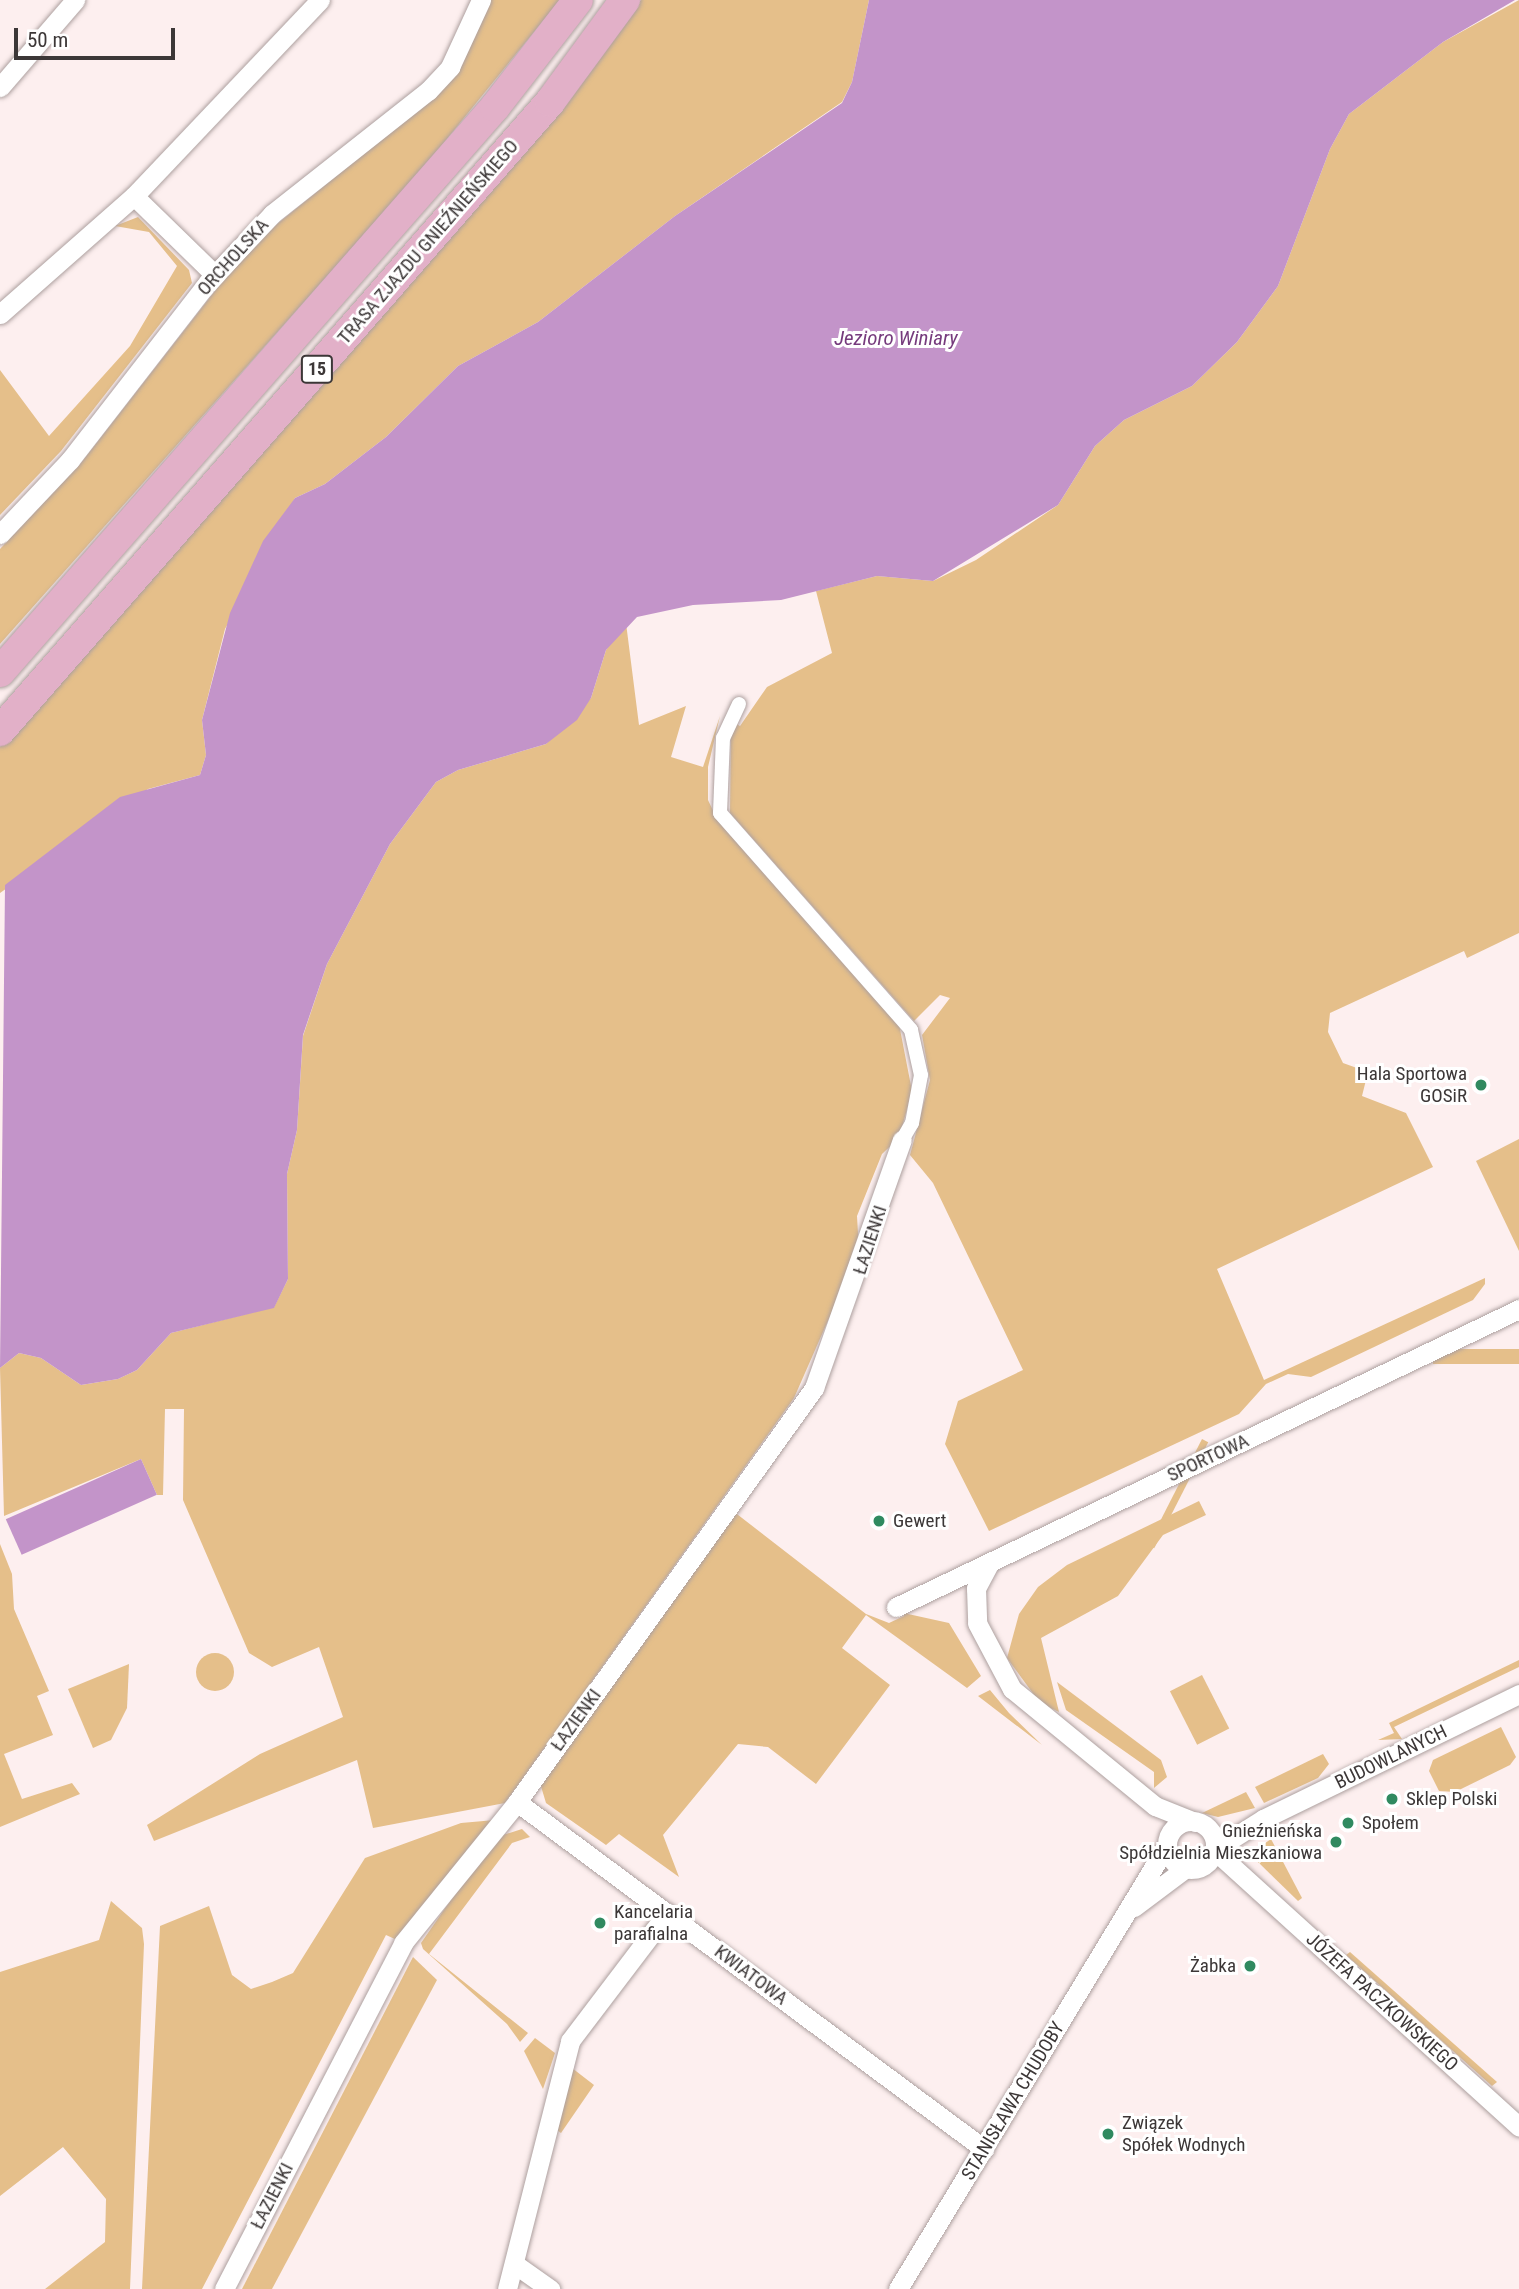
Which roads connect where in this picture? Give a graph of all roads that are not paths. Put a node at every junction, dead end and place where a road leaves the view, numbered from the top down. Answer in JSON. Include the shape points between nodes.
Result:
{"nodes":[{"id":1,"x":75,"y":0,"type":"edge"},
{"id":2,"x":320,"y":0,"type":"edge"},
{"id":3,"x":481,"y":0,"type":"edge"},
{"id":4,"x":578,"y":0,"type":"edge"},
{"id":5,"x":625,"y":0,"type":"edge"},
{"id":6,"x":0,"y":87,"type":"edge"},
{"id":7,"x":134,"y":196,"type":"junction"},
{"id":8,"x":215,"y":275,"type":"junction"},
{"id":9,"x":0,"y":314,"type":"edge"},
{"id":10,"x":0,"y":534,"type":"edge"},
{"id":11,"x":0,"y":672,"type":"edge"},
{"id":12,"x":739,"y":704,"type":"dead end"},
{"id":13,"x":0,"y":731,"type":"edge"},
{"id":14,"x":902,"y":1140,"type":"joint"},
{"id":15,"x":1519,"y":1309,"type":"edge"},
{"id":16,"x":989,"y":1562,"type":"junction"},
{"id":17,"x":896,"y":1607,"type":"dead end"},
{"id":18,"x":1519,"y":1694,"type":"edge"},
{"id":19,"x":517,"y":1802,"type":"junction"},
{"id":20,"x":1156,"y":1806,"type":"junction"},
{"id":21,"x":1263,"y":1819,"type":"junction"},
{"id":22,"x":1199,"y":1823,"type":"junction"},
{"id":23,"x":1168,"y":1841,"type":"junction"},
{"id":24,"x":1214,"y":1850,"type":"junction"},
{"id":25,"x":1193,"y":1868,"type":"junction"},
{"id":26,"x":1245,"y":1877,"type":"junction"},
{"id":27,"x":1128,"y":1912,"type":"junction"},
{"id":28,"x":667,"y":1913,"type":"junction"},
{"id":29,"x":1519,"y":2127,"type":"edge"},
{"id":30,"x":984,"y":2149,"type":"junction"},
{"id":31,"x":516,"y":2265,"type":"junction"},
{"id":32,"x":224,"y":2289,"type":"edge"},
{"id":33,"x":507,"y":2289,"type":"edge"},
{"id":34,"x":550,"y":2289,"type":"edge"},
{"id":35,"x":898,"y":2289,"type":"edge"}],
"edges":[{"from":1,"to":6,"type":"street"},
{"from":2,"to":7,"type":"street"},
{"from":3,"to":8,"type":"street","name":"ORCHOLSKA","via":[[450,68],[428,91],[272,214]]},
{"from":4,"to":11,"type":"main road","name":"TRASA ZJAZDU GNIEŹNIEŃSKIEGO","number":"15","via":[[495,107]]},
{"from":5,"to":13,"type":"main road","name":"TRASA ZJAZDU GNIEŹNIEŃSKIEGO","number":"15","via":[[541,112]]},
{"from":7,"to":8,"type":"street"},
{"from":7,"to":9,"type":"street"},
{"from":8,"to":10,"type":"street","name":"ORCHOLSKA","via":[[70,460]]},
{"from":12,"to":14,"type":"street","via":[[723,738],[720,813],[911,1030],[920,1075],[912,1124]]},
{"from":14,"to":19,"type":"street","name":"ŁAZIENKI","via":[[814,1388]]},
{"from":15,"to":16,"type":"street","name":"SPORTOWA"},
{"from":16,"to":17,"type":"street","name":"SPORTOWA"},
{"from":16,"to":20,"type":"street","via":[[976,1588],[977,1623],[1012,1689]]},
{"from":18,"to":21,"type":"street","name":"BUDOWLANYCH"},
{"from":19,"to":28,"type":"street","name":"KWIATOWA"},
{"from":19,"to":32,"type":"street","name":"ŁAZIENKI","via":[[403,1943]]},
{"from":20,"to":22,"type":"street"},
{"from":20,"to":23,"type":"street"},
{"from":21,"to":22,"type":"street","name":"BUDOWLANYCH"},
{"from":21,"to":24,"type":"street","name":"BUDOWLANYCH"},
{"from":21,"to":26,"type":"street","via":[[1240,1846]]},
{"from":22,"to":23,"type":"street","via":[[1179,1824]]},
{"from":22,"to":24,"type":"street"},
{"from":23,"to":25,"type":"street","via":[[1173,1860]]},
{"from":23,"to":27,"type":"street","name":"STANISŁAWA CHUDOBY"},
{"from":24,"to":25,"type":"street"},
{"from":24,"to":26,"type":"street","name":"JÓZEFA PACZKOWSKIEGO"},
{"from":25,"to":26,"type":"street","name":"JÓZEFA PACZKOWSKIEGO"},
{"from":25,"to":27,"type":"street","name":"STANISŁAWA CHUDOBY"},
{"from":26,"to":29,"type":"street","name":"JÓZEFA PACZKOWSKIEGO"},
{"from":27,"to":30,"type":"street","name":"STANISŁAWA CHUDOBY"},
{"from":28,"to":30,"type":"street","name":"KWIATOWA"},
{"from":28,"to":31,"type":"street","via":[[570,2041]]},
{"from":30,"to":35,"type":"street","name":"STANISŁAWA CHUDOBY"},
{"from":31,"to":33,"type":"street"},
{"from":31,"to":34,"type":"street"}]}
